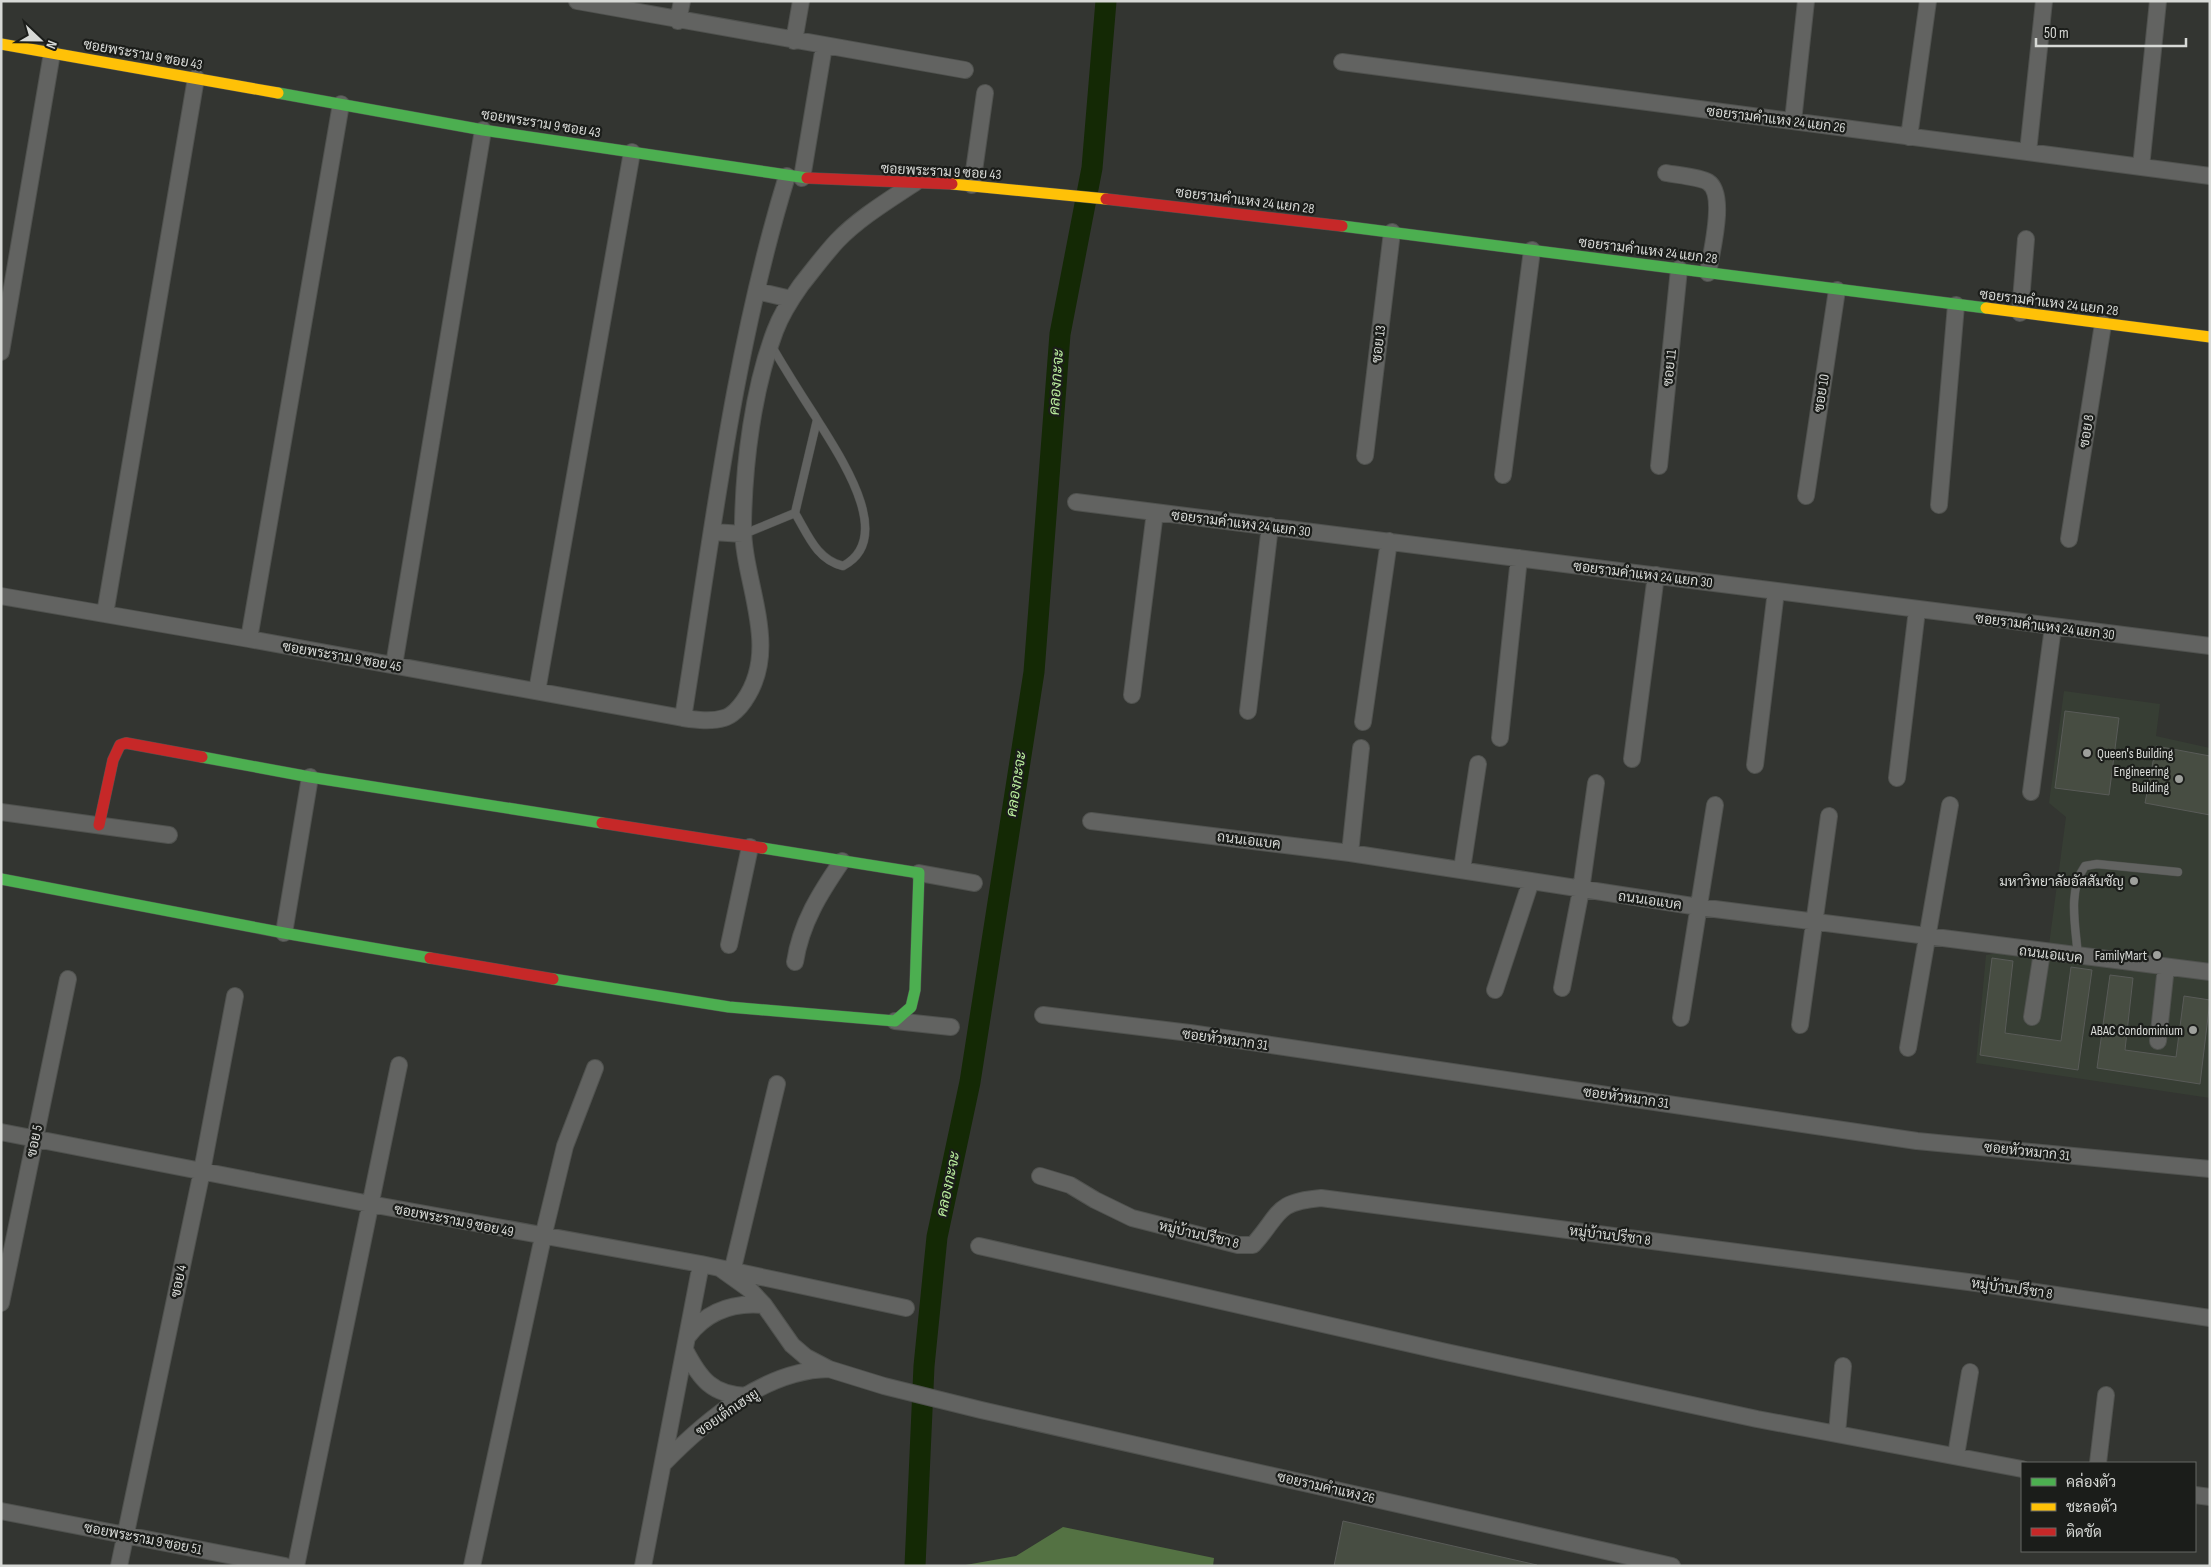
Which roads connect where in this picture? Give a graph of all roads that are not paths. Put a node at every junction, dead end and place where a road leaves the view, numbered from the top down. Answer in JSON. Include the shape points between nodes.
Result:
{"nodes":[{"id":1,"x":577,"y":1,"type":"edge"},
{"id":2,"x":682,"y":1,"type":"edge"},
{"id":3,"x":801,"y":1,"type":"edge"},
{"id":4,"x":1806,"y":1,"type":"edge"},
{"id":5,"x":1928,"y":1,"type":"edge"},
{"id":6,"x":2044,"y":1,"type":"edge"},
{"id":7,"x":2158,"y":1,"type":"edge"},
{"id":8,"x":678,"y":21,"type":"junction"},
{"id":9,"x":794,"y":41,"type":"junction"},
{"id":10,"x":1,"y":44,"type":"edge"},
{"id":11,"x":824,"y":46,"type":"junction"},
{"id":12,"x":52,"y":54,"type":"junction"},
{"id":13,"x":1342,"y":62,"type":"dead end"},
{"id":14,"x":965,"y":70,"type":"dead end"},
{"id":15,"x":196,"y":78,"type":"junction"},
{"id":16,"x":985,"y":93,"type":"dead end"},
{"id":17,"x":341,"y":104,"type":"junction"},
{"id":18,"x":1793,"y":121,"type":"junction"},
{"id":19,"x":483,"y":130,"type":"junction"},
{"id":20,"x":1909,"y":137,"type":"junction"},
{"id":21,"x":632,"y":152,"type":"junction"},
{"id":22,"x":2028,"y":152,"type":"junction"},
{"id":23,"x":2141,"y":167,"type":"junction"},
{"id":24,"x":1666,"y":173,"type":"dead end"},
{"id":25,"x":2210,"y":176,"type":"edge"},
{"id":26,"x":795,"y":177,"type":"junction"},
{"id":27,"x":916,"y":182,"type":"junction"},
{"id":28,"x":972,"y":185,"type":"junction"},
{"id":29,"x":1081,"y":196,"type":"joint"},
{"id":30,"x":1392,"y":232,"type":"junction"},
{"id":31,"x":2026,"y":239,"type":"dead end"},
{"id":32,"x":1532,"y":250,"type":"junction"},
{"id":33,"x":1679,"y":269,"type":"junction"},
{"id":34,"x":1708,"y":273,"type":"junction"},
{"id":35,"x":1837,"y":290,"type":"junction"},
{"id":36,"x":757,"y":291,"type":"junction"},
{"id":37,"x":792,"y":299,"type":"junction"},
{"id":38,"x":1956,"y":305,"type":"junction"},
{"id":39,"x":2020,"y":313,"type":"junction"},
{"id":40,"x":2103,"y":324,"type":"junction"},
{"id":41,"x":2210,"y":338,"type":"edge"},
{"id":42,"x":771,"y":345,"type":"junction"},
{"id":43,"x":1,"y":352,"type":"edge"},
{"id":44,"x":817,"y":420,"type":"junction"},
{"id":45,"x":1365,"y":456,"type":"dead end"},
{"id":46,"x":1659,"y":466,"type":"dead end"},
{"id":47,"x":1503,"y":475,"type":"dead end"},
{"id":48,"x":1806,"y":496,"type":"dead end"},
{"id":49,"x":1076,"y":502,"type":"dead end"},
{"id":50,"x":1939,"y":505,"type":"dead end"},
{"id":51,"x":1155,"y":512,"type":"junction"},
{"id":52,"x":795,"y":513,"type":"junction"},
{"id":53,"x":1270,"y":526,"type":"junction"},
{"id":54,"x":713,"y":532,"type":"junction"},
{"id":55,"x":743,"y":534,"type":"junction"},
{"id":56,"x":2069,"y":539,"type":"dead end"},
{"id":57,"x":1389,"y":541,"type":"junction"},
{"id":58,"x":1519,"y":558,"type":"junction"},
{"id":59,"x":1656,"y":575,"type":"junction"},
{"id":60,"x":1776,"y":591,"type":"junction"},
{"id":61,"x":1,"y":596,"type":"edge"},
{"id":62,"x":1917,"y":610,"type":"junction"},
{"id":63,"x":105,"y":614,"type":"junction"},
{"id":64,"x":2053,"y":627,"type":"junction"},
{"id":65,"x":249,"y":638,"type":"junction"},
{"id":66,"x":2210,"y":646,"type":"edge"},
{"id":67,"x":394,"y":665,"type":"junction"},
{"id":68,"x":537,"y":691,"type":"junction"},
{"id":69,"x":1132,"y":695,"type":"dead end"},
{"id":70,"x":1248,"y":711,"type":"dead end"},
{"id":71,"x":683,"y":718,"type":"junction"},
{"id":72,"x":1363,"y":722,"type":"dead end"},
{"id":73,"x":1500,"y":738,"type":"dead end"},
{"id":74,"x":1361,"y":748,"type":"dead end"},
{"id":75,"x":1632,"y":760,"type":"dead end"},
{"id":76,"x":1478,"y":764,"type":"dead end"},
{"id":77,"x":1755,"y":765,"type":"dead end"},
{"id":78,"x":310,"y":776,"type":"junction"},
{"id":79,"x":1897,"y":778,"type":"dead end"},
{"id":80,"x":1596,"y":783,"type":"dead end"},
{"id":81,"x":2032,"y":792,"type":"dead end"},
{"id":82,"x":1715,"y":804,"type":"dead end"},
{"id":83,"x":1950,"y":805,"type":"dead end"},
{"id":84,"x":1,"y":812,"type":"edge"},
{"id":85,"x":1829,"y":816,"type":"dead end"},
{"id":86,"x":1091,"y":821,"type":"dead end"},
{"id":87,"x":99,"y":826,"type":"junction"},
{"id":88,"x":169,"y":835,"type":"dead end"},
{"id":89,"x":750,"y":847,"type":"junction"},
{"id":90,"x":1350,"y":852,"type":"junction"},
{"id":91,"x":842,"y":861,"type":"junction"},
{"id":92,"x":1462,"y":869,"type":"junction"},
{"id":93,"x":2178,"y":872,"type":"dead end"},
{"id":94,"x":919,"y":873,"type":"junction"},
{"id":95,"x":1,"y":879,"type":"edge"},
{"id":96,"x":1531,"y":881,"type":"junction"},
{"id":97,"x":974,"y":883,"type":"dead end"},
{"id":98,"x":1581,"y":890,"type":"junction"},
{"id":99,"x":1699,"y":907,"type":"junction"},
{"id":100,"x":1815,"y":921,"type":"junction"},
{"id":101,"x":284,"y":933,"type":"junction"},
{"id":102,"x":1927,"y":936,"type":"junction"},
{"id":103,"x":729,"y":945,"type":"dead end"},
{"id":104,"x":2042,"y":952,"type":"junction"},
{"id":105,"x":2078,"y":957,"type":"junction"},
{"id":106,"x":795,"y":962,"type":"dead end"},
{"id":107,"x":2166,"y":967,"type":"junction"},
{"id":108,"x":2210,"y":972,"type":"edge"},
{"id":109,"x":68,"y":979,"type":"dead end"},
{"id":110,"x":1562,"y":988,"type":"dead end"},
{"id":111,"x":1495,"y":990,"type":"dead end"},
{"id":112,"x":235,"y":996,"type":"dead end"},
{"id":113,"x":1043,"y":1015,"type":"dead end"},
{"id":114,"x":2032,"y":1017,"type":"dead end"},
{"id":115,"x":1681,"y":1018,"type":"dead end"},
{"id":116,"x":895,"y":1021,"type":"junction"},
{"id":117,"x":1800,"y":1025,"type":"dead end"},
{"id":118,"x":951,"y":1027,"type":"dead end"},
{"id":119,"x":2158,"y":1041,"type":"dead end"},
{"id":120,"x":1908,"y":1048,"type":"dead end"},
{"id":121,"x":399,"y":1065,"type":"dead end"},
{"id":122,"x":595,"y":1068,"type":"dead end"},
{"id":123,"x":777,"y":1084,"type":"dead end"},
{"id":124,"x":1,"y":1132,"type":"edge"},
{"id":125,"x":35,"y":1138,"type":"junction"},
{"id":126,"x":2210,"y":1169,"type":"edge"},
{"id":127,"x":202,"y":1171,"type":"junction"},
{"id":128,"x":1040,"y":1176,"type":"dead end"},
{"id":129,"x":370,"y":1204,"type":"junction"},
{"id":130,"x":543,"y":1237,"type":"junction"},
{"id":131,"x":980,"y":1246,"type":"dead end"},
{"id":132,"x":701,"y":1264,"type":"junction"},
{"id":133,"x":727,"y":1270,"type":"junction"},
{"id":134,"x":1,"y":1303,"type":"edge"},
{"id":135,"x":764,"y":1305,"type":"junction"},
{"id":136,"x":906,"y":1308,"type":"dead end"},
{"id":137,"x":2210,"y":1318,"type":"edge"},
{"id":138,"x":686,"y":1343,"type":"junction"},
{"id":139,"x":1843,"y":1366,"type":"dead end"},
{"id":140,"x":829,"y":1369,"type":"junction"},
{"id":141,"x":1970,"y":1372,"type":"dead end"},
{"id":142,"x":2106,"y":1395,"type":"dead end"},
{"id":143,"x":747,"y":1396,"type":"junction"},
{"id":144,"x":981,"y":1410,"type":"joint"},
{"id":145,"x":1837,"y":1433,"type":"junction"},
{"id":146,"x":1956,"y":1455,"type":"junction"},
{"id":147,"x":2098,"y":1462,"type":"edge"},
{"id":148,"x":664,"y":1463,"type":"junction"},
{"id":149,"x":2021,"y":1468,"type":"edge"},
{"id":150,"x":2196,"y":1495,"type":"edge"},
{"id":151,"x":2210,"y":1497,"type":"edge"},
{"id":152,"x":1,"y":1511,"type":"edge"},
{"id":153,"x":125,"y":1534,"type":"junction"},
{"id":154,"x":119,"y":1566,"type":"edge"},
{"id":155,"x":285,"y":1566,"type":"edge"},
{"id":156,"x":296,"y":1566,"type":"edge"},
{"id":157,"x":472,"y":1566,"type":"edge"},
{"id":158,"x":643,"y":1566,"type":"edge"},
{"id":159,"x":1672,"y":1566,"type":"edge"}],
"edges":[{"from":1,"to":8,"type":"street"},
{"from":2,"to":8,"type":"street"},
{"from":3,"to":9,"type":"street"},
{"from":4,"to":18,"type":"street"},
{"from":5,"to":20,"type":"street"},
{"from":6,"to":22,"type":"street"},
{"from":7,"to":23,"type":"street"},
{"from":8,"to":9,"type":"street"},
{"from":9,"to":11,"type":"street"},
{"from":10,"to":12,"type":"street","name":"ซอยพระราม 9 ซอย 43"},
{"from":11,"to":14,"type":"street"},
{"from":11,"to":26,"type":"street"},
{"from":12,"to":15,"type":"street","name":"ซอยพระราม 9 ซอย 43"},
{"from":12,"to":43,"type":"street"},
{"from":13,"to":18,"type":"street","name":"ซอยรามคำแหง 24 แยก 26"},
{"from":15,"to":17,"type":"street","name":"ซอยพระราม 9 ซอย 43"},
{"from":15,"to":63,"type":"street"},
{"from":16,"to":28,"type":"street"},
{"from":17,"to":19,"type":"street","name":"ซอยพระราม 9 ซอย 43"},
{"from":17,"to":65,"type":"street"},
{"from":18,"to":20,"type":"street","name":"ซอยรามคำแหง 24 แยก 26"},
{"from":19,"to":21,"type":"street","name":"ซอยพระราม 9 ซอย 43"},
{"from":19,"to":67,"type":"street"},
{"from":20,"to":22,"type":"street","name":"ซอยรามคำแหง 24 แยก 26"},
{"from":21,"to":26,"type":"street","name":"ซอยพระราม 9 ซอย 43"},
{"from":21,"to":68,"type":"street"},
{"from":22,"to":23,"type":"street","name":"ซอยรามคำแหง 24 แยก 26"},
{"from":23,"to":25,"type":"street","name":"ซอยรามคำแหง 24 แยก 26"},
{"from":24,"to":34,"type":"street","via":[[1708,182],[1717,193]]},
{"from":26,"to":27,"type":"street","name":"ซอยพระราม 9 ซอย 43"},
{"from":26,"to":36,"type":"street","via":[[766,244]]},
{"from":27,"to":28,"type":"street","name":"ซอยพระราม 9 ซอย 43"},
{"from":27,"to":37,"type":"street","name":"ซอยพระราม 9 ซอย 45","via":[[863,218],[838,240]]},
{"from":28,"to":29,"type":"street","name":"ซอยพระราม 9 ซอย 43"},
{"from":29,"to":30,"type":"street","name":"ซอยรามคำแหง 24 แยก 28"},
{"from":30,"to":32,"type":"street","name":"ซอยรามคำแหง 24 แยก 28"},
{"from":30,"to":45,"type":"street","name":"ซอย 13"},
{"from":31,"to":39,"type":"street"},
{"from":32,"to":33,"type":"street","name":"ซอยรามคำแหง 24 แยก 28"},
{"from":32,"to":47,"type":"street"},
{"from":33,"to":34,"type":"street","name":"ซอยรามคำแหง 24 แยก 28"},
{"from":33,"to":46,"type":"street","name":"ซอย 11"},
{"from":34,"to":35,"type":"street","name":"ซอยรามคำแหง 24 แยก 28"},
{"from":35,"to":38,"type":"street","name":"ซอยรามคำแหง 24 แยก 28"},
{"from":35,"to":48,"type":"street","name":"ซอย 10"},
{"from":36,"to":37,"type":"street"},
{"from":36,"to":54,"type":"street","via":[[725,447]]},
{"from":37,"to":42,"type":"street","name":"ซอยพระราม 9 ซอย 45","via":[[775,330]]},
{"from":38,"to":39,"type":"street","name":"ซอยรามคำแหง 24 แยก 28"},
{"from":38,"to":50,"type":"street"},
{"from":39,"to":40,"type":"street","name":"ซอยรามคำแหง 24 แยก 28"},
{"from":40,"to":41,"type":"street","name":"ซอยรามคำแหง 24 แยก 28"},
{"from":40,"to":56,"type":"street","name":"ซอย 8"},
{"from":42,"to":44,"type":"lane"},
{"from":42,"to":55,"type":"street","name":"ซอยพระราม 9 ซอย 45","via":[[750,437]]},
{"from":44,"to":52,"type":"lane"},
{"from":44,"to":52,"type":"lane","via":[[853,478],[860,499],[865,525],[862,546],[855,560],[843,566],[829,563],[818,553]]},
{"from":49,"to":51,"type":"street","name":"ซอยรามคำแหง 24 แยก 30"},
{"from":51,"to":53,"type":"street","name":"ซอยรามคำแหง 24 แยก 30"},
{"from":51,"to":69,"type":"street"},
{"from":52,"to":55,"type":"lane"},
{"from":53,"to":57,"type":"street","name":"ซอยรามคำแหง 24 แยก 30"},
{"from":53,"to":70,"type":"street"},
{"from":54,"to":55,"type":"street"},
{"from":54,"to":71,"type":"street"},
{"from":55,"to":71,"type":"street","name":"ซอยพระราม 9 ซอย 45","via":[[758,612],[758,670],[750,692],[740,707],[726,718],[707,721]]},
{"from":57,"to":58,"type":"street","name":"ซอยรามคำแหง 24 แยก 30"},
{"from":57,"to":72,"type":"street"},
{"from":58,"to":59,"type":"street","name":"ซอยรามคำแหง 24 แยก 30"},
{"from":58,"to":73,"type":"street"},
{"from":59,"to":60,"type":"street","name":"ซอยรามคำแหง 24 แยก 30"},
{"from":59,"to":75,"type":"street"},
{"from":60,"to":62,"type":"street","name":"ซอยรามคำแหง 24 แยก 30"},
{"from":60,"to":77,"type":"street"},
{"from":61,"to":63,"type":"street","name":"ซอยพระราม 9 ซอย 45"},
{"from":62,"to":64,"type":"street","name":"ซอยรามคำแหง 24 แยก 30"},
{"from":62,"to":79,"type":"street"},
{"from":63,"to":65,"type":"street","name":"ซอยพระราม 9 ซอย 45"},
{"from":64,"to":66,"type":"street","name":"ซอยรามคำแหง 24 แยก 30"},
{"from":64,"to":81,"type":"street"},
{"from":65,"to":67,"type":"street","name":"ซอยพระราม 9 ซอย 45"},
{"from":67,"to":68,"type":"street","name":"ซอยพระราม 9 ซอย 45"},
{"from":68,"to":71,"type":"street","name":"ซอยพระราม 9 ซอย 45"},
{"from":74,"to":90,"type":"street"},
{"from":76,"to":92,"type":"street"},
{"from":78,"to":87,"type":"street","via":[[126,743],[120,745],[113,760]]},
{"from":78,"to":89,"type":"street"},
{"from":78,"to":101,"type":"street"},
{"from":80,"to":98,"type":"street"},
{"from":82,"to":99,"type":"street"},
{"from":83,"to":102,"type":"street"},
{"from":84,"to":87,"type":"street"},
{"from":85,"to":100,"type":"street"},
{"from":86,"to":90,"type":"street","name":"ถนนเอแบค"},
{"from":87,"to":88,"type":"street"},
{"from":89,"to":91,"type":"street"},
{"from":89,"to":103,"type":"street"},
{"from":90,"to":92,"type":"street","name":"ถนนเอแบค"},
{"from":91,"to":94,"type":"street"},
{"from":91,"to":106,"type":"street","via":[[807,918]]},
{"from":92,"to":96,"type":"street","name":"ถนนเอแบค"},
{"from":93,"to":105,"type":"lane","via":[[2098,864],[2084,866],[2076,878],[2074,897]]},
{"from":94,"to":97,"type":"street"},
{"from":94,"to":116,"type":"street","via":[[915,990],[911,1007]]},
{"from":95,"to":101,"type":"street"},
{"from":96,"to":98,"type":"street","name":"ถนนเอแบค"},
{"from":96,"to":111,"type":"street"},
{"from":98,"to":99,"type":"street","name":"ถนนเอแบค"},
{"from":98,"to":110,"type":"street"},
{"from":99,"to":100,"type":"street","name":"ถนนเอแบค"},
{"from":99,"to":115,"type":"street"},
{"from":100,"to":102,"type":"street","name":"ถนนเอแบค"},
{"from":100,"to":117,"type":"street"},
{"from":101,"to":116,"type":"street","via":[[729,1007]]},
{"from":102,"to":104,"type":"street","name":"ถนนเอแบค"},
{"from":102,"to":120,"type":"street"},
{"from":104,"to":105,"type":"street","name":"ถนนเอแบค"},
{"from":104,"to":114,"type":"street"},
{"from":105,"to":107,"type":"street","name":"ถนนเอแบค"},
{"from":107,"to":108,"type":"street","name":"ถนนเอแบค"},
{"from":107,"to":119,"type":"street"},
{"from":109,"to":125,"type":"street","name":"ซอย 5"},
{"from":112,"to":127,"type":"street","name":"ซอย 4"},
{"from":113,"to":126,"type":"street","name":"ซอยหัวหมาก 31","via":[[1190,1033],[1917,1140]]},
{"from":116,"to":118,"type":"street"},
{"from":121,"to":129,"type":"street"},
{"from":122,"to":130,"type":"street","via":[[565,1146]]},
{"from":123,"to":133,"type":"street"},
{"from":124,"to":125,"type":"street","name":"ซอยพระราม 9 ซอย 49"},
{"from":125,"to":127,"type":"street","name":"ซอยพระราม 9 ซอย 49"},
{"from":125,"to":134,"type":"street","name":"ซอย 5"},
{"from":127,"to":129,"type":"street","name":"ซอยพระราม 9 ซอย 49"},
{"from":127,"to":153,"type":"street","name":"ซอย 4"},
{"from":128,"to":137,"type":"street","name":"หมู่บ้านปรีชา 8","via":[[1070,1185],[1132,1218],[1238,1245],[1253,1244],[1283,1208],[1298,1200],[1321,1198],[1976,1283]]},
{"from":129,"to":130,"type":"street","name":"ซอยพระราม 9 ซอย 49"},
{"from":129,"to":156,"type":"street"},
{"from":130,"to":132,"type":"street","name":"ซอยพระราม 9 ซอย 49"},
{"from":130,"to":157,"type":"street"},
{"from":131,"to":145,"type":"street","via":[[1446,1352],[1757,1419]]},
{"from":132,"to":133,"type":"street","name":"ซอยพระราม 9 ซอย 49"},
{"from":132,"to":138,"type":"street"},
{"from":133,"to":135,"type":"street","name":"ซอยเต็กเฮงยู"},
{"from":133,"to":136,"type":"street","name":"ซอยพระราม 9 ซอย 49"},
{"from":135,"to":138,"type":"street","via":[[724,1309],[698,1323]]},
{"from":135,"to":140,"type":"street","name":"ซอยเต็กเฮงยู","via":[[792,1345]]},
{"from":138,"to":143,"type":"street","via":[[694,1368],[713,1388],[734,1396]]},
{"from":138,"to":148,"type":"street"},
{"from":139,"to":145,"type":"street"},
{"from":140,"to":143,"type":"street","name":"ซอยเต็กเฮงยู","via":[[799,1372]]},
{"from":140,"to":144,"type":"street","name":"ซอยเต็กเฮงยู"},
{"from":141,"to":146,"type":"street"},
{"from":142,"to":147,"type":"street"},
{"from":143,"to":148,"type":"street","name":"ซอยเต็กเฮงยู","via":[[689,1437]]},
{"from":144,"to":159,"type":"street","name":"ซอยรามคำแหง 26"},
{"from":145,"to":146,"type":"street"},
{"from":146,"to":149,"type":"street"},
{"from":148,"to":158,"type":"street"},
{"from":150,"to":151,"type":"street"},
{"from":152,"to":153,"type":"street","name":"ซอยพระราม 9 ซอย 51"},
{"from":153,"to":154,"type":"street","name":"ซอย 4"},
{"from":153,"to":155,"type":"street","name":"ซอยพระราม 9 ซอย 51"}]}
